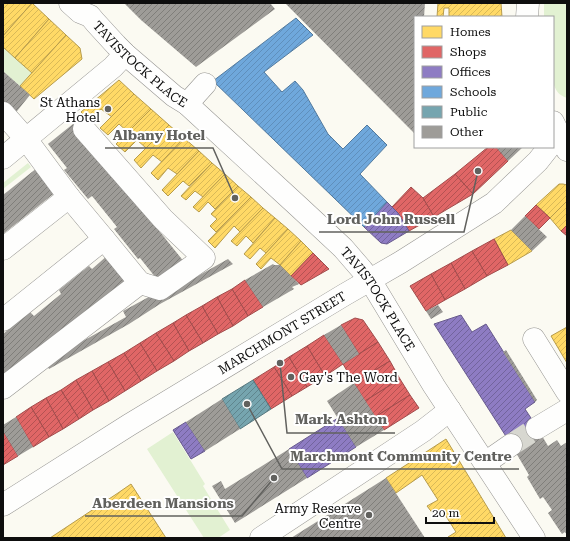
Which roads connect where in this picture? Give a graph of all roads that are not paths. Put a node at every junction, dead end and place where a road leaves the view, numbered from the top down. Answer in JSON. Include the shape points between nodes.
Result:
{"nodes":[{"id":1,"x":70,"y":3,"type":"edge"},
{"id":2,"x":528,"y":3,"type":"edge"},
{"id":3,"x":527,"y":16,"type":"edge"},
{"id":4,"x":125,"y":54,"type":"junction"},
{"id":5,"x":205,"y":84,"type":"dead end"},
{"id":6,"x":186,"y":104,"type":"junction"},
{"id":7,"x":3,"y":113,"type":"edge"},
{"id":8,"x":84,"y":129,"type":"dead end"},
{"id":9,"x":26,"y":139,"type":"junction"},
{"id":10,"x":549,"y":148,"type":"edge"},
{"id":11,"x":3,"y":158,"type":"edge"},
{"id":12,"x":69,"y":197,"type":"junction"},
{"id":13,"x":104,"y":239,"type":"junction"},
{"id":14,"x":3,"y":249,"type":"edge"},
{"id":15,"x":370,"y":280,"type":"junction"},
{"id":16,"x":140,"y":284,"type":"junction"},
{"id":17,"x":3,"y":320,"type":"edge"},
{"id":18,"x":534,"y":340,"type":"dead end"},
{"id":19,"x":3,"y":388,"type":"edge"},
{"id":20,"x":567,"y":392,"type":"edge"},
{"id":21,"x":450,"y":410,"type":"junction"},
{"id":22,"x":567,"y":410,"type":"edge"},
{"id":23,"x":538,"y":428,"type":"tunnel mouth"},
{"id":24,"x":511,"y":445,"type":"tunnel mouth"},
{"id":25,"x":485,"y":463,"type":"junction"},
{"id":26,"x":3,"y":505,"type":"edge"},
{"id":27,"x":261,"y":538,"type":"edge"},
{"id":28,"x":534,"y":538,"type":"edge"}],
"edges":[{"from":1,"to":4,"type":"street","name":"TAVISTOCK PLACE","via":[[80,12],[90,16]]},
{"from":2,"to":3,"type":"street"},
{"from":4,"to":6,"type":"street","name":"TAVISTOCK PLACE"},
{"from":4,"to":9,"type":"street","via":[[113,67]]},
{"from":5,"to":6,"type":"street"},
{"from":6,"to":15,"type":"street","name":"TAVISTOCK PLACE","via":[[343,248]]},
{"from":7,"to":9,"type":"street"},
{"from":8,"to":16,"type":"street","via":[[163,219],[204,258],[160,289]]},
{"from":9,"to":11,"type":"street"},
{"from":9,"to":12,"type":"street"},
{"from":10,"to":15,"type":"street","name":"MARCHMONT STREET","via":[[494,203]]},
{"from":12,"to":13,"type":"street"},
{"from":12,"to":14,"type":"street"},
{"from":13,"to":16,"type":"street"},
{"from":13,"to":17,"type":"street"},
{"from":15,"to":21,"type":"street","name":"TAVISTOCK PLACE"},
{"from":15,"to":26,"type":"street","name":"MARCHMONT STREET","via":[[129,425]]},
{"from":16,"to":19,"type":"street"},
{"from":18,"to":20,"type":"street"},
{"from":21,"to":25,"type":"street","name":"TAVISTOCK PLACE"},
{"from":21,"to":27,"type":"street","via":[[423,431]]},
{"from":22,"to":23,"type":"street"},
{"from":24,"to":25,"type":"street"},
{"from":25,"to":28,"type":"street","name":"TAVISTOCK PLACE"}]}
